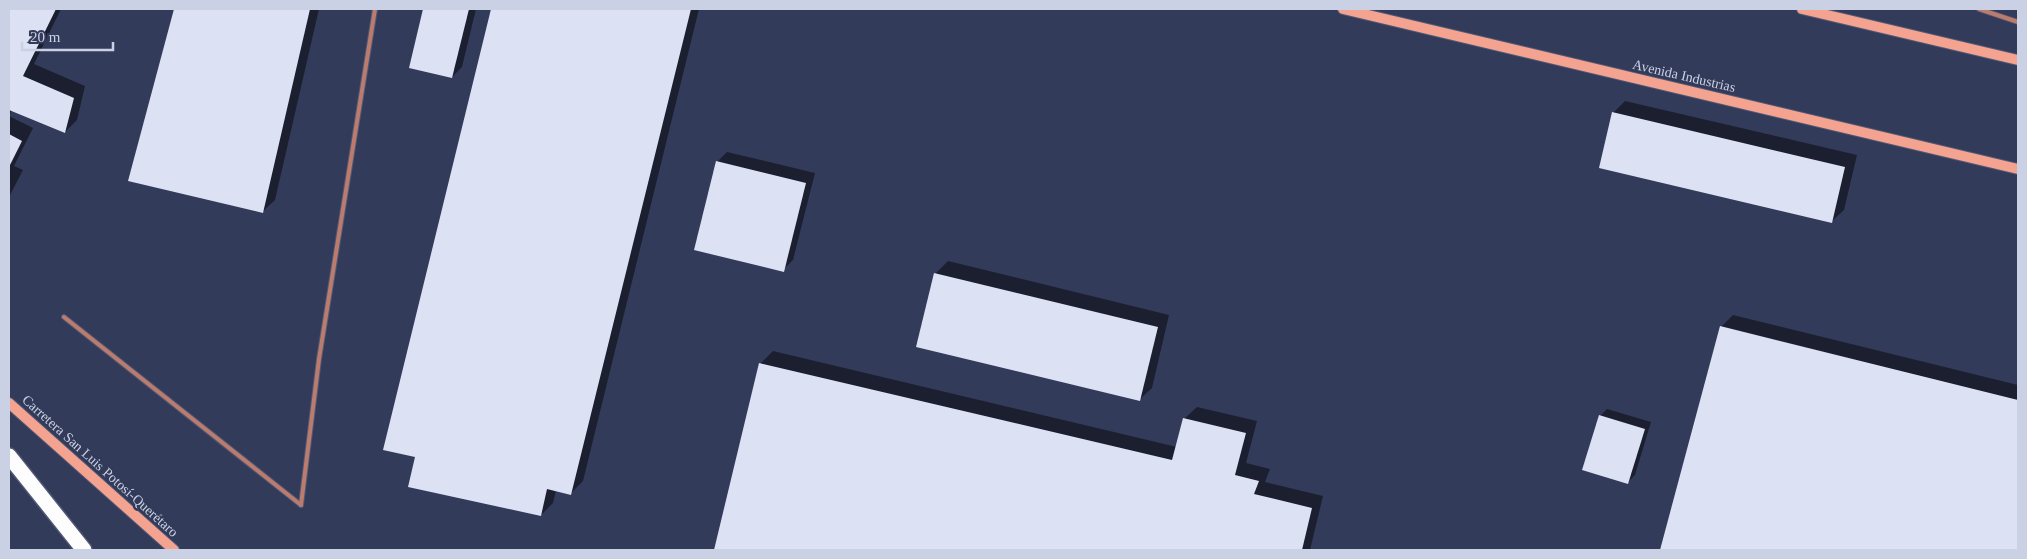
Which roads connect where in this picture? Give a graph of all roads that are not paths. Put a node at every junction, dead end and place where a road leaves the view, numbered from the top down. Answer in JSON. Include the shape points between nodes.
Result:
{"nodes":[{"id":1,"x":375,"y":9,"type":"edge"},
{"id":2,"x":1343,"y":9,"type":"edge"},
{"id":3,"x":1802,"y":9,"type":"edge"},
{"id":4,"x":1979,"y":9,"type":"edge"},
{"id":5,"x":2018,"y":22,"type":"edge"},
{"id":6,"x":2018,"y":60,"type":"edge"},
{"id":7,"x":2018,"y":169,"type":"edge"},
{"id":8,"x":64,"y":316,"type":"dead end"},
{"id":9,"x":9,"y":403,"type":"edge"},
{"id":10,"x":9,"y":456,"type":"edge"},
{"id":11,"x":84,"y":550,"type":"edge"},
{"id":12,"x":174,"y":550,"type":"edge"}],
"edges":[{"from":1,"to":8,"type":"lane","via":[[319,359],[302,505]]},
{"from":2,"to":7,"type":"main road","name":"Avenida Industrias"},
{"from":3,"to":6,"type":"main road"},
{"from":4,"to":5,"type":"lane"},
{"from":9,"to":12,"type":"main road","name":"Carretera San Luis Potosí-Querétaro"},
{"from":10,"to":11,"type":"highway"}]}
